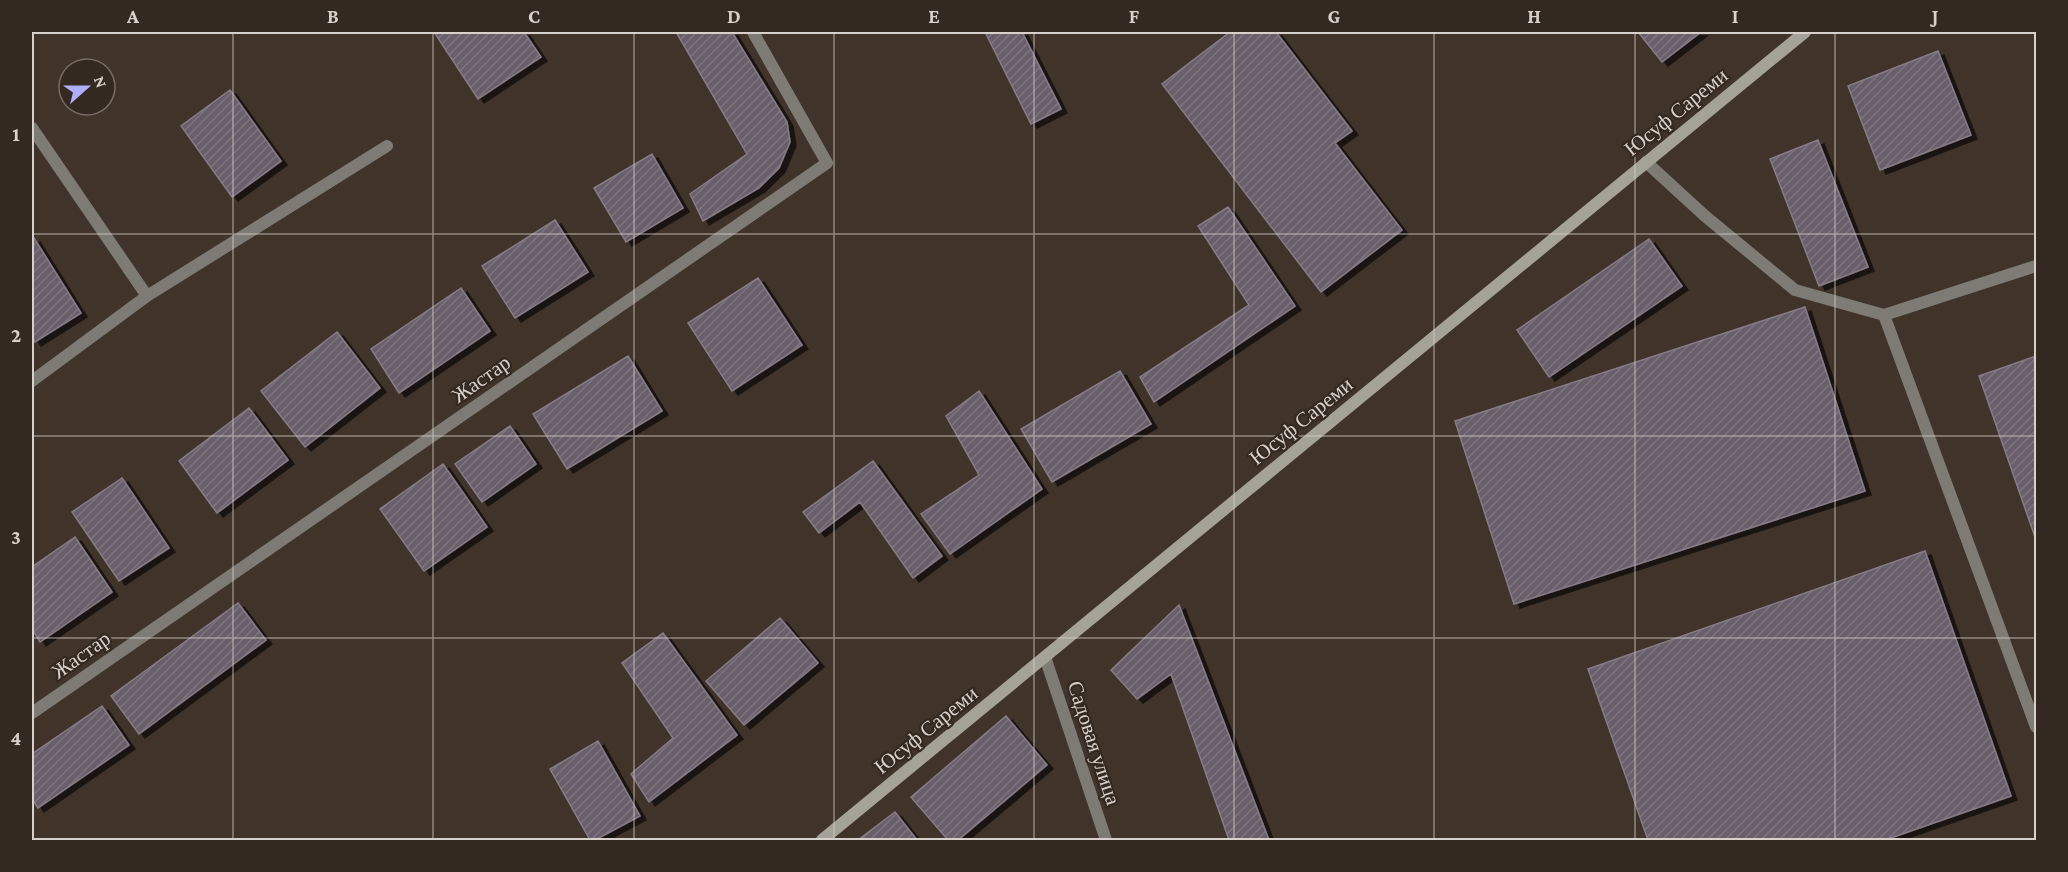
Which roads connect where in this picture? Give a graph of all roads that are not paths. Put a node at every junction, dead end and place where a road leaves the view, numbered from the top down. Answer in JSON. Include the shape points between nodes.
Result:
{"nodes":[{"id":1,"x":753,"y":32,"type":"edge"},
{"id":2,"x":1805,"y":32,"type":"edge"},
{"id":3,"x":32,"y":128,"type":"edge"},
{"id":4,"x":387,"y":146,"type":"dead end"},
{"id":5,"x":1646,"y":162,"type":"junction"},
{"id":6,"x":2037,"y":266,"type":"edge"},
{"id":7,"x":147,"y":296,"type":"junction"},
{"id":8,"x":1884,"y":315,"type":"junction"},
{"id":9,"x":32,"y":381,"type":"edge"},
{"id":10,"x":1045,"y":657,"type":"junction"},
{"id":11,"x":32,"y":713,"type":"edge"},
{"id":12,"x":2037,"y":727,"type":"edge"},
{"id":13,"x":822,"y":840,"type":"edge"},
{"id":14,"x":1106,"y":840,"type":"edge"}],
"edges":[{"from":1,"to":11,"type":"street","name":"Жастар","via":[[827,163]]},
{"from":2,"to":5,"type":"main road","name":"Юсуф Сареми"},
{"from":3,"to":7,"type":"street"},
{"from":4,"to":7,"type":"street"},
{"from":5,"to":8,"type":"street","via":[[1795,290]]},
{"from":5,"to":10,"type":"main road","name":"Юсуф Сареми"},
{"from":6,"to":8,"type":"street"},
{"from":7,"to":9,"type":"street"},
{"from":8,"to":12,"type":"street"},
{"from":10,"to":13,"type":"main road","name":"Юсуф Сареми"},
{"from":10,"to":14,"type":"street","name":"Садовая улица"}]}
